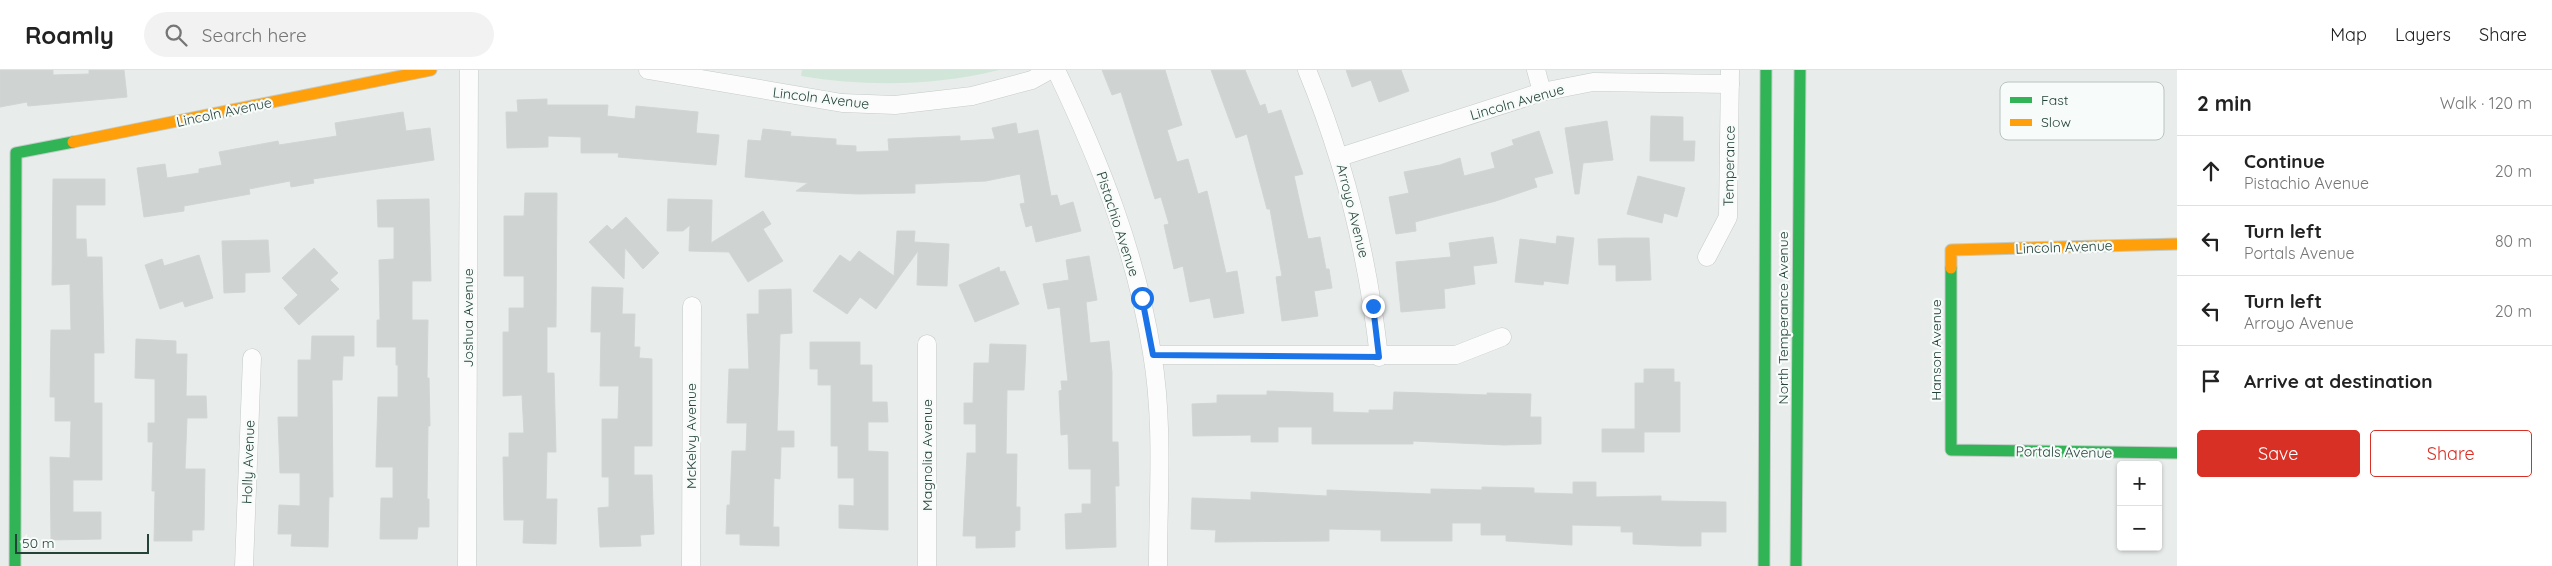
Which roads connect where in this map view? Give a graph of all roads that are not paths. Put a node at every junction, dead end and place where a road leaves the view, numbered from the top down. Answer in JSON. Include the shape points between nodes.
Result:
{"nodes":[{"id":1,"x":431,"y":70,"type":"edge"},
{"id":2,"x":469,"y":70,"type":"edge"},
{"id":3,"x":648,"y":70,"type":"edge"},
{"id":4,"x":1050,"y":70,"type":"edge"},
{"id":5,"x":1056,"y":70,"type":"edge"},
{"id":6,"x":1307,"y":70,"type":"edge"},
{"id":7,"x":1536,"y":70,"type":"edge"},
{"id":8,"x":1766,"y":70,"type":"edge"},
{"id":9,"x":1800,"y":70,"type":"edge"},
{"id":10,"x":1730,"y":77,"type":"edge"},
{"id":11,"x":1542,"y":92,"type":"junction"},
{"id":12,"x":1340,"y":157,"type":"junction"},
{"id":13,"x":2177,"y":244,"type":"edge"},
{"id":14,"x":1951,"y":250,"type":"joint"},
{"id":15,"x":1707,"y":257,"type":"dead end"},
{"id":16,"x":692,"y":306,"type":"dead end"},
{"id":17,"x":1502,"y":337,"type":"dead end"},
{"id":18,"x":927,"y":344,"type":"dead end"},
{"id":19,"x":1153,"y":355,"type":"junction"},
{"id":20,"x":1379,"y":357,"type":"junction"},
{"id":21,"x":252,"y":358,"type":"dead end"},
{"id":22,"x":1951,"y":450,"type":"joint"},
{"id":23,"x":2177,"y":453,"type":"edge"},
{"id":24,"x":16,"y":566,"type":"edge"},
{"id":25,"x":244,"y":566,"type":"edge"},
{"id":26,"x":466,"y":566,"type":"edge"},
{"id":27,"x":691,"y":566,"type":"edge"},
{"id":28,"x":927,"y":566,"type":"edge"},
{"id":29,"x":1158,"y":566,"type":"edge"},
{"id":30,"x":1764,"y":566,"type":"edge"},
{"id":31,"x":1796,"y":566,"type":"edge"}],
"edges":[{"from":1,"to":24,"type":"street","name":"Lincoln Avenue","via":[[16,153]]},
{"from":2,"to":26,"type":"street","name":"Joshua Avenue"},
{"from":3,"to":4,"type":"street","name":"Lincoln Avenue","via":[[842,103],[895,105],[972,96],[1032,80]]},
{"from":5,"to":19,"type":"street","name":"Pistachio Avenue","via":[[1109,188],[1142,298]]},
{"from":6,"to":12,"type":"street","name":"Arroyo Avenue"},
{"from":7,"to":11,"type":"street"},
{"from":8,"to":30,"type":"street","name":"North Temperance Avenue"},
{"from":9,"to":31,"type":"street","name":"North Temperance Avenue"},
{"from":10,"to":11,"type":"street","name":"Lincoln Avenue","via":[[1593,82]]},
{"from":10,"to":15,"type":"street","name":"Temperance","via":[[1728,217]]},
{"from":11,"to":12,"type":"street","name":"Lincoln Avenue"},
{"from":12,"to":20,"type":"street","name":"Arroyo Avenue","via":[[1361,239]]},
{"from":13,"to":14,"type":"street","name":"Lincoln Avenue"},
{"from":14,"to":22,"type":"street","name":"Hanson Avenue"},
{"from":16,"to":27,"type":"street","name":"McKelvy Avenue"},
{"from":17,"to":20,"type":"street","via":[[1456,356]]},
{"from":18,"to":28,"type":"street","name":"Magnolia Avenue"},
{"from":19,"to":20,"type":"street"},
{"from":19,"to":29,"type":"street","name":"Pistachio Avenue","via":[[1158,452]]},
{"from":21,"to":25,"type":"street","name":"Holly Avenue"},
{"from":22,"to":23,"type":"street","name":"Portals Avenue"}]}
